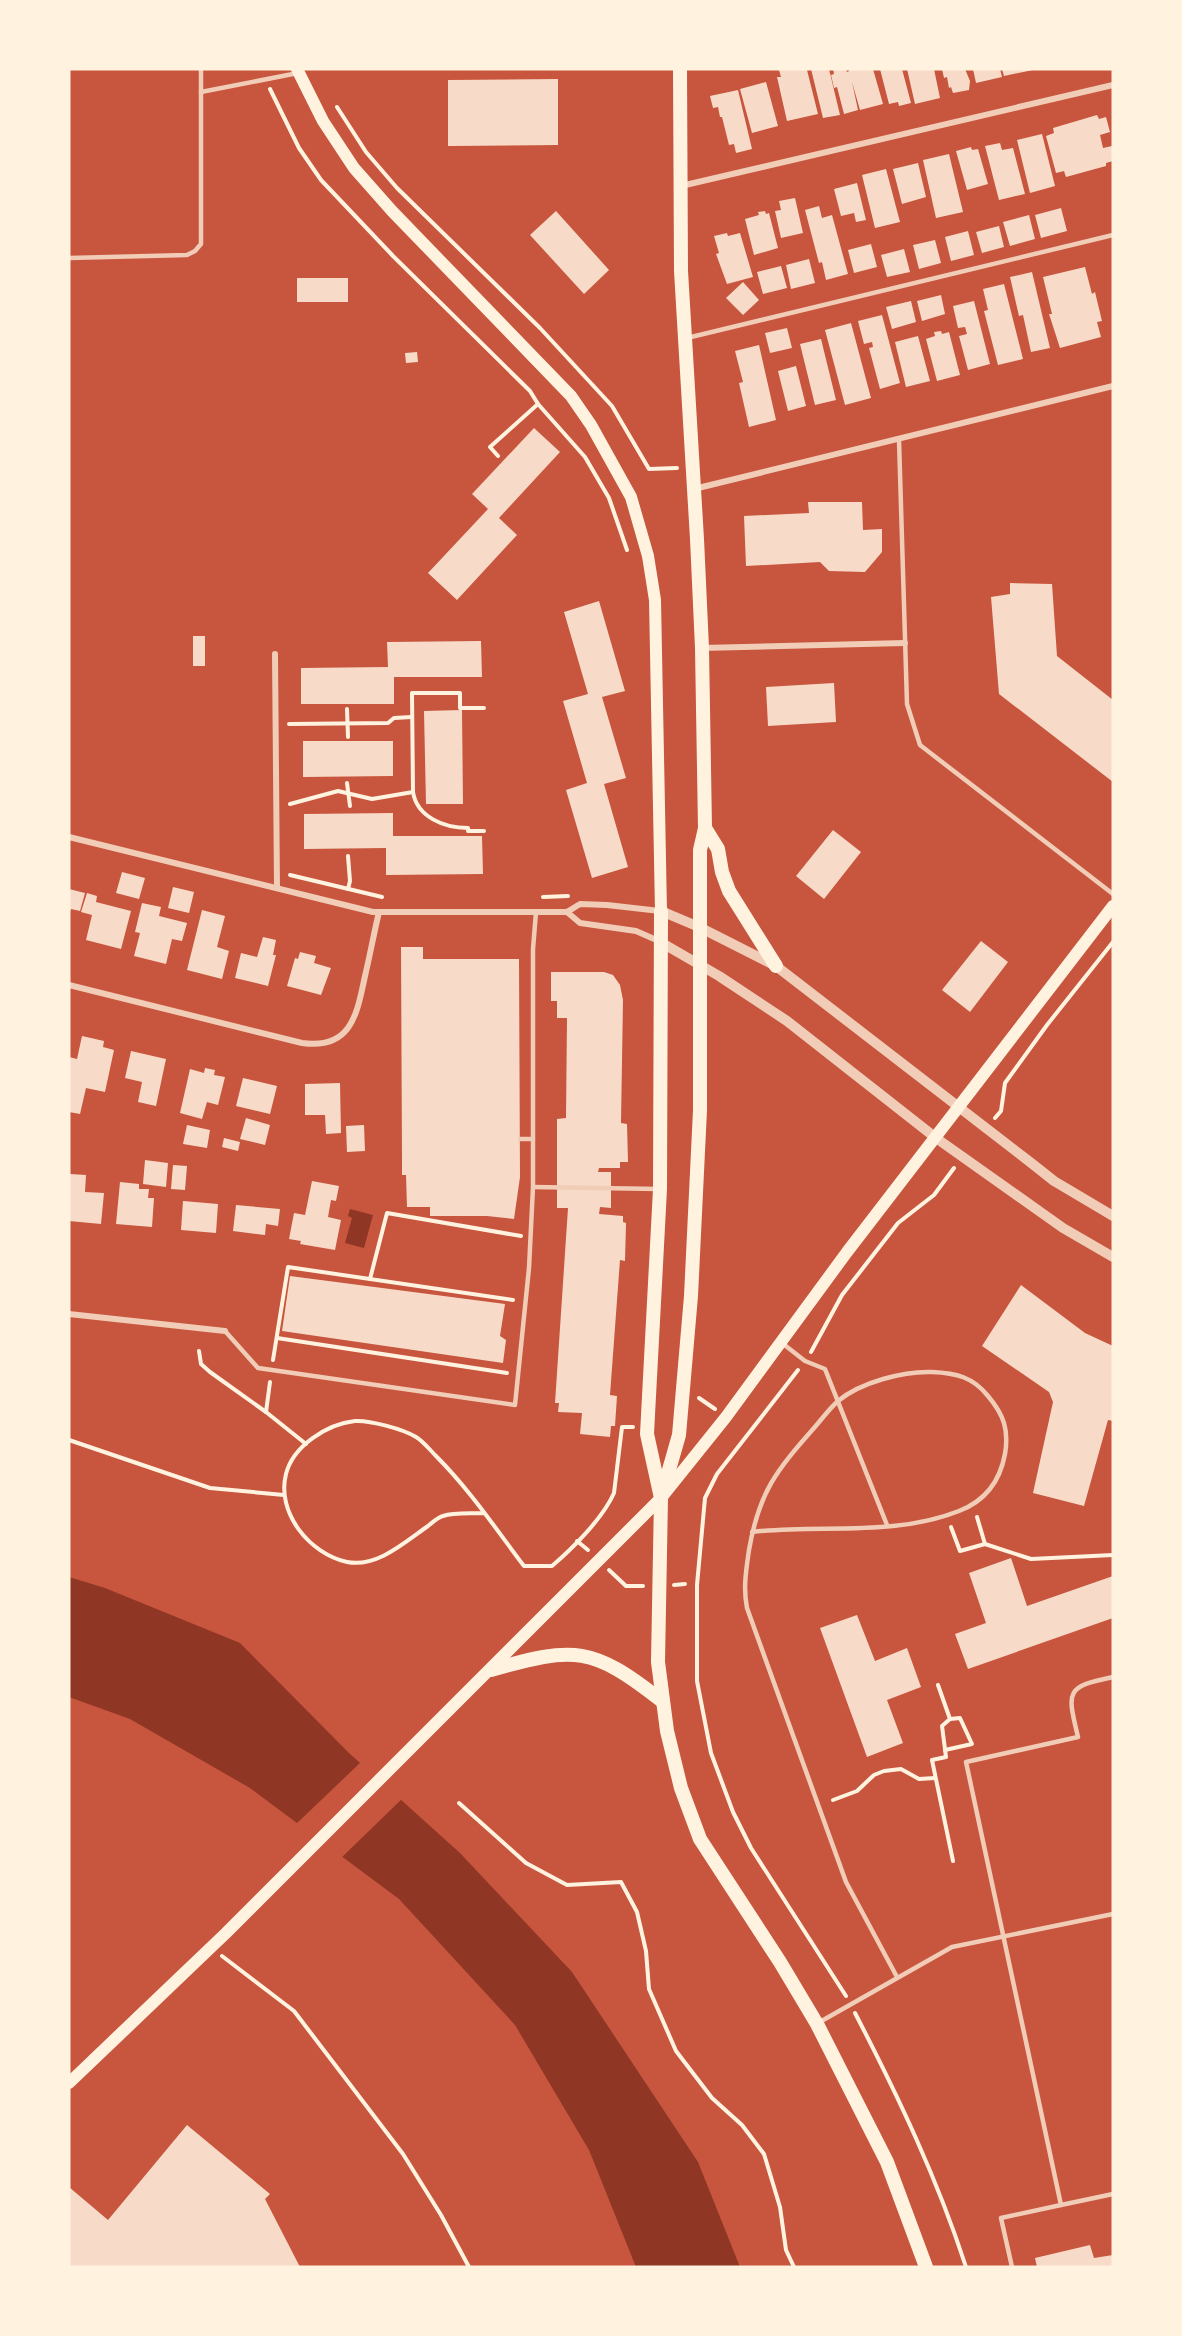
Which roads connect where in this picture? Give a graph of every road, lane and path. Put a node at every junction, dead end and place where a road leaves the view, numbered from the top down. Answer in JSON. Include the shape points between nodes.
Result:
{"nodes":[{"id":1,"x":201,"y":69,"type":"edge"},
{"id":2,"x":680,"y":69,"type":"edge"},
{"id":3,"x":298,"y":71,"type":"edge"},
{"id":4,"x":265,"y":79,"type":"junction"},
{"id":5,"x":1113,"y":85,"type":"edge"},
{"id":6,"x":201,"y":92,"type":"junction"},
{"id":7,"x":335,"y":105,"type":"dead end"},
{"id":8,"x":680,"y":186,"type":"junction"},
{"id":9,"x":1113,"y":235,"type":"edge"},
{"id":10,"x":69,"y":258,"type":"edge"},
{"id":11,"x":684,"y":338,"type":"junction"},
{"id":12,"x":1113,"y":387,"type":"edge"},
{"id":13,"x":538,"y":404,"type":"junction"},
{"id":14,"x":899,"y":440,"type":"junction"},
{"id":15,"x":498,"y":456,"type":"dead end"},
{"id":16,"x":677,"y":468,"type":"dead end"},
{"id":17,"x":694,"y":489,"type":"junction"},
{"id":18,"x":629,"y":555,"type":"dead end"},
{"id":19,"x":905,"y":643,"type":"junction"},
{"id":20,"x":702,"y":648,"type":"junction"},
{"id":21,"x":275,"y":654,"type":"dead end"},
{"id":22,"x":484,"y":708,"type":"dead end"},
{"id":23,"x":347,"y":709,"type":"dead end"},
{"id":24,"x":412,"y":717,"type":"junction"},
{"id":25,"x":348,"y":723,"type":"junction"},
{"id":26,"x":290,"y":735,"type":"dead end"},
{"id":27,"x":348,"y":737,"type":"dead end"},
{"id":28,"x":347,"y":783,"type":"dead end"},
{"id":29,"x":413,"y":792,"type":"junction"},
{"id":30,"x":290,"y":793,"type":"dead end"},
{"id":31,"x":348,"y":794,"type":"junction"},
{"id":32,"x":350,"y":806,"type":"dead end"},
{"id":33,"x":705,"y":828,"type":"junction"},
{"id":34,"x":484,"y":831,"type":"dead end"},
{"id":35,"x":69,"y":837,"type":"edge"},
{"id":36,"x":348,"y":856,"type":"dead end"},
{"id":37,"x":290,"y":863,"type":"dead end"},
{"id":38,"x":277,"y":888,"type":"junction"},
{"id":39,"x":348,"y":889,"type":"junction"},
{"id":40,"x":1113,"y":894,"type":"edge"},
{"id":41,"x":558,"y":896,"type":"dead end"},
{"id":42,"x":579,"y":896,"type":"dead end"},
{"id":43,"x":390,"y":897,"type":"dead end"},
{"id":44,"x":1113,"y":906,"type":"edge"},
{"id":45,"x":661,"y":911,"type":"junction"},
{"id":46,"x":379,"y":912,"type":"junction"},
{"id":47,"x":536,"y":912,"type":"junction"},
{"id":48,"x":567,"y":912,"type":"junction"},
{"id":49,"x":699,"y":927,"type":"junction"},
{"id":50,"x":1113,"y":942,"type":"edge"},
{"id":51,"x":662,"y":943,"type":"junction"},
{"id":52,"x":699,"y":966,"type":"junction"},
{"id":53,"x":776,"y":966,"type":"junction"},
{"id":54,"x":69,"y":985,"type":"edge"},
{"id":55,"x":960,"y":1107,"type":"junction"},
{"id":56,"x":1001,"y":1111,"type":"dead end"},
{"id":57,"x":936,"y":1138,"type":"junction"},
{"id":58,"x":520,"y":1139,"type":"dead end"},
{"id":59,"x":533,"y":1139,"type":"junction"},
{"id":60,"x":950,"y":1173,"type":"dead end"},
{"id":61,"x":533,"y":1187,"type":"junction"},
{"id":62,"x":660,"y":1189,"type":"junction"},
{"id":63,"x":1113,"y":1216,"type":"edge"},
{"id":64,"x":530,"y":1237,"type":"junction"},
{"id":65,"x":1113,"y":1257,"type":"edge"},
{"id":66,"x":370,"y":1279,"type":"junction"},
{"id":67,"x":526,"y":1301,"type":"junction"},
{"id":68,"x":69,"y":1314,"type":"edge"},
{"id":69,"x":225,"y":1331,"type":"joint"},
{"id":70,"x":277,"y":1338,"type":"junction"},
{"id":71,"x":780,"y":1342,"type":"junction"},
{"id":72,"x":199,"y":1351,"type":"dead end"},
{"id":73,"x":812,"y":1351,"type":"dead end"},
{"id":74,"x":272,"y":1370,"type":"junction"},
{"id":75,"x":519,"y":1374,"type":"junction"},
{"id":76,"x":788,"y":1382,"type":"dead end"},
{"id":77,"x":683,"y":1397,"type":"junction"},
{"id":78,"x":839,"y":1400,"type":"junction"},
{"id":79,"x":266,"y":1412,"type":"junction"},
{"id":80,"x":726,"y":1417,"type":"junction"},
{"id":81,"x":632,"y":1427,"type":"dead end"},
{"id":82,"x":747,"y":1433,"type":"junction"},
{"id":83,"x":69,"y":1440,"type":"edge"},
{"id":84,"x":306,"y":1444,"type":"junction"},
{"id":85,"x":284,"y":1495,"type":"junction"},
{"id":86,"x":662,"y":1498,"type":"junction"},
{"id":87,"x":484,"y":1514,"type":"junction"},
{"id":88,"x":977,"y":1517,"type":"dead end"},
{"id":89,"x":887,"y":1525,"type":"junction"},
{"id":90,"x":951,"y":1526,"type":"dead end"},
{"id":91,"x":752,"y":1532,"type":"junction"},
{"id":92,"x":985,"y":1544,"type":"junction"},
{"id":93,"x":1113,"y":1555,"type":"edge"},
{"id":94,"x":491,"y":1670,"type":"junction"},
{"id":95,"x":1113,"y":1677,"type":"edge"},
{"id":96,"x":938,"y":1685,"type":"dead end"},
{"id":97,"x":662,"y":1701,"type":"junction"},
{"id":98,"x":950,"y":1719,"type":"junction"},
{"id":99,"x":945,"y":1750,"type":"junction"},
{"id":100,"x":935,"y":1778,"type":"junction"},
{"id":101,"x":833,"y":1800,"type":"dead end"},
{"id":102,"x":459,"y":1803,"type":"dead end"},
{"id":103,"x":953,"y":1861,"type":"dead end"},
{"id":104,"x":1113,"y":1914,"type":"edge"},
{"id":105,"x":1004,"y":1937,"type":"junction"},
{"id":106,"x":210,"y":1947,"type":"junction"},
{"id":107,"x":897,"y":1977,"type":"junction"},
{"id":108,"x":850,"y":2004,"type":"junction"},
{"id":109,"x":817,"y":2024,"type":"junction"},
{"id":110,"x":69,"y":2083,"type":"edge"},
{"id":111,"x":1113,"y":2194,"type":"edge"},
{"id":112,"x":1062,"y":2205,"type":"junction"},
{"id":113,"x":469,"y":2267,"type":"edge"},
{"id":114,"x":794,"y":2267,"type":"edge"},
{"id":115,"x":926,"y":2267,"type":"edge"},
{"id":116,"x":966,"y":2267,"type":"edge"},
{"id":117,"x":1012,"y":2267,"type":"edge"}],
"edges":[{"from":1,"to":6,"type":"lane"},
{"from":2,"to":8,"type":"main road"},
{"from":3,"to":4,"type":"lane"},
{"from":3,"to":45,"type":"main road","via":[[322,121],[354,168],[571,396],[631,497],[648,556],[655,600]]},
{"from":4,"to":6,"type":"lane"},
{"from":4,"to":13,"type":"path","via":[[299,148],[321,180],[530,391]]},
{"from":5,"to":8,"type":"street"},
{"from":6,"to":10,"type":"lane","via":[[201,244],[187,255]]},
{"from":7,"to":16,"type":"path","via":[[366,152],[397,188],[540,328],[612,406],[649,469]]},
{"from":8,"to":11,"type":"main road"},
{"from":9,"to":11,"type":"lane"},
{"from":11,"to":17,"type":"main road"},
{"from":12,"to":14,"type":"street"},
{"from":13,"to":15,"type":"path","via":[[490,447]]},
{"from":13,"to":18,"type":"path","via":[[585,457],[609,498]]},
{"from":14,"to":17,"type":"street"},
{"from":14,"to":19,"type":"lane"},
{"from":17,"to":20,"type":"main road"},
{"from":19,"to":20,"type":"street"},
{"from":19,"to":40,"type":"lane","via":[[907,704],[920,745]]},
{"from":20,"to":33,"type":"main road"},
{"from":21,"to":38,"type":"street"},
{"from":22,"to":24,"type":"path","via":[[460,708],[460,693],[412,693]]},
{"from":23,"to":25,"type":"path"},
{"from":24,"to":25,"type":"path","via":[[394,718],[388,723]]},
{"from":24,"to":29,"type":"path"},
{"from":25,"to":26,"type":"path","via":[[289,724]]},
{"from":25,"to":27,"type":"path"},
{"from":28,"to":31,"type":"path"},
{"from":29,"to":31,"type":"path","via":[[372,799]]},
{"from":29,"to":34,"type":"path","via":[[414,800],[432,819],[453,828]]},
{"from":30,"to":31,"type":"path","via":[[290,804],[338,791]]},
{"from":31,"to":32,"type":"path"},
{"from":33,"to":49,"type":"main road","via":[[699,850]]},
{"from":33,"to":53,"type":"main road","via":[[718,849],[729,891]]},
{"from":35,"to":38,"type":"street"},
{"from":36,"to":39,"type":"path"},
{"from":37,"to":39,"type":"path","via":[[290,875]]},
{"from":38,"to":46,"type":"street"},
{"from":39,"to":43,"type":"path"},
{"from":41,"to":42,"type":"path"},
{"from":44,"to":55,"type":"main road"},
{"from":45,"to":48,"type":"street","via":[[580,904]]},
{"from":45,"to":49,"type":"street"},
{"from":45,"to":51,"type":"main road"},
{"from":46,"to":47,"type":"street"},
{"from":46,"to":54,"type":"street","via":[[356,1016],[343,1033],[324,1043],[302,1043]]},
{"from":47,"to":48,"type":"street"},
{"from":47,"to":59,"type":"lane"},
{"from":48,"to":51,"type":"street","via":[[580,923],[636,931]]},
{"from":49,"to":52,"type":"main road"},
{"from":49,"to":53,"type":"street"},
{"from":50,"to":56,"type":"path","via":[[1005,1083]]},
{"from":51,"to":52,"type":"street"},
{"from":51,"to":62,"type":"main road"},
{"from":52,"to":57,"type":"street","via":[[787,1021]]},
{"from":52,"to":77,"type":"main road","via":[[699,1121]]},
{"from":53,"to":55,"type":"street"},
{"from":55,"to":57,"type":"main road"},
{"from":55,"to":63,"type":"street","via":[[1054,1180]]},
{"from":57,"to":65,"type":"street","via":[[1063,1228]]},
{"from":57,"to":71,"type":"main road"},
{"from":58,"to":59,"type":"lane"},
{"from":59,"to":61,"type":"lane"},
{"from":60,"to":73,"type":"path","via":[[934,1195],[898,1223],[842,1295]]},
{"from":61,"to":62,"type":"lane"},
{"from":61,"to":64,"type":"lane"},
{"from":62,"to":86,"type":"main road","via":[[647,1434]]},
{"from":64,"to":66,"type":"path","via":[[387,1213]]},
{"from":64,"to":67,"type":"lane"},
{"from":66,"to":67,"type":"path"},
{"from":66,"to":70,"type":"path","via":[[288,1266]]},
{"from":67,"to":75,"type":"lane"},
{"from":68,"to":69,"type":"street"},
{"from":69,"to":74,"type":"lane","via":[[258,1368]]},
{"from":70,"to":74,"type":"path"},
{"from":70,"to":75,"type":"path"},
{"from":71,"to":78,"type":"lane","via":[[805,1361],[825,1369]]},
{"from":71,"to":80,"type":"main road"},
{"from":72,"to":79,"type":"path","via":[[201,1364]]},
{"from":74,"to":75,"type":"lane","via":[[515,1405]]},
{"from":74,"to":79,"type":"path"},
{"from":76,"to":82,"type":"path"},
{"from":77,"to":80,"type":"path","via":[[702,1398]]},
{"from":77,"to":86,"type":"main road","via":[[679,1435]]},
{"from":78,"to":89,"type":"lane"},
{"from":78,"to":89,"type":"lane","via":[[887,1378],[920,1372],[955,1373],[981,1386],[999,1409],[1008,1436],[1002,1469],[988,1494],[961,1511],[918,1524]]},
{"from":78,"to":91,"type":"lane","via":[[784,1462],[766,1491]]},
{"from":79,"to":84,"type":"path"},
{"from":80,"to":82,"type":"path"},
{"from":80,"to":86,"type":"main road"},
{"from":81,"to":87,"type":"path","via":[[622,1427],[610,1502],[552,1566],[524,1566]]},
{"from":82,"to":108,"type":"path","via":[[712,1482],[702,1513],[695,1626],[700,1705],[720,1782],[750,1848]]},
{"from":83,"to":85,"type":"path","via":[[210,1488]]},
{"from":84,"to":85,"type":"path","via":[[286,1474]]},
{"from":84,"to":87,"type":"path","via":[[325,1430],[355,1421],[383,1425],[416,1437],[452,1472]]},
{"from":85,"to":87,"type":"path","via":[[297,1529],[309,1542],[348,1562],[370,1562],[443,1516]]},
{"from":86,"to":94,"type":"main road"},
{"from":86,"to":97,"type":"main road","via":[[658,1662]]},
{"from":88,"to":92,"type":"path"},
{"from":89,"to":91,"type":"lane"},
{"from":90,"to":92,"type":"path","via":[[960,1551]]},
{"from":91,"to":107,"type":"lane","via":[[744,1578],[750,1617],[846,1882]]},
{"from":92,"to":93,"type":"path","via":[[1031,1559]]},
{"from":94,"to":97,"type":"main road","via":[[536,1657],[583,1656],[621,1670]]},
{"from":94,"to":106,"type":"main road"},
{"from":95,"to":105,"type":"lane","via":[[1084,1683],[1073,1692],[1071,1706],[1078,1737],[966,1762]]},
{"from":96,"to":98,"type":"path"},
{"from":97,"to":109,"type":"main road","via":[[677,1774],[699,1839]]},
{"from":98,"to":99,"type":"path","via":[[942,1726]]},
{"from":98,"to":99,"type":"path","via":[[960,1718],[972,1744]]},
{"from":99,"to":100,"type":"path","via":[[946,1757],[932,1760]]},
{"from":100,"to":101,"type":"path","via":[[919,1779],[901,1769],[884,1771],[857,1791]]},
{"from":100,"to":103,"type":"path"},
{"from":102,"to":114,"type":"path","via":[[525,1863],[567,1885],[621,1882],[637,1912],[649,1989],[676,2052],[764,2154],[780,2207],[786,2250]]},
{"from":104,"to":105,"type":"lane"},
{"from":105,"to":107,"type":"lane","via":[[952,1947]]},
{"from":105,"to":112,"type":"lane"},
{"from":106,"to":110,"type":"main road"},
{"from":106,"to":113,"type":"path","via":[[294,2011],[403,2154]]},
{"from":107,"to":108,"type":"lane"},
{"from":108,"to":109,"type":"lane"},
{"from":108,"to":116,"type":"path","via":[[910,2122]]},
{"from":109,"to":115,"type":"main road","via":[[887,2162]]},
{"from":111,"to":112,"type":"lane"},
{"from":112,"to":117,"type":"lane","via":[[1001,2218]]}]}
